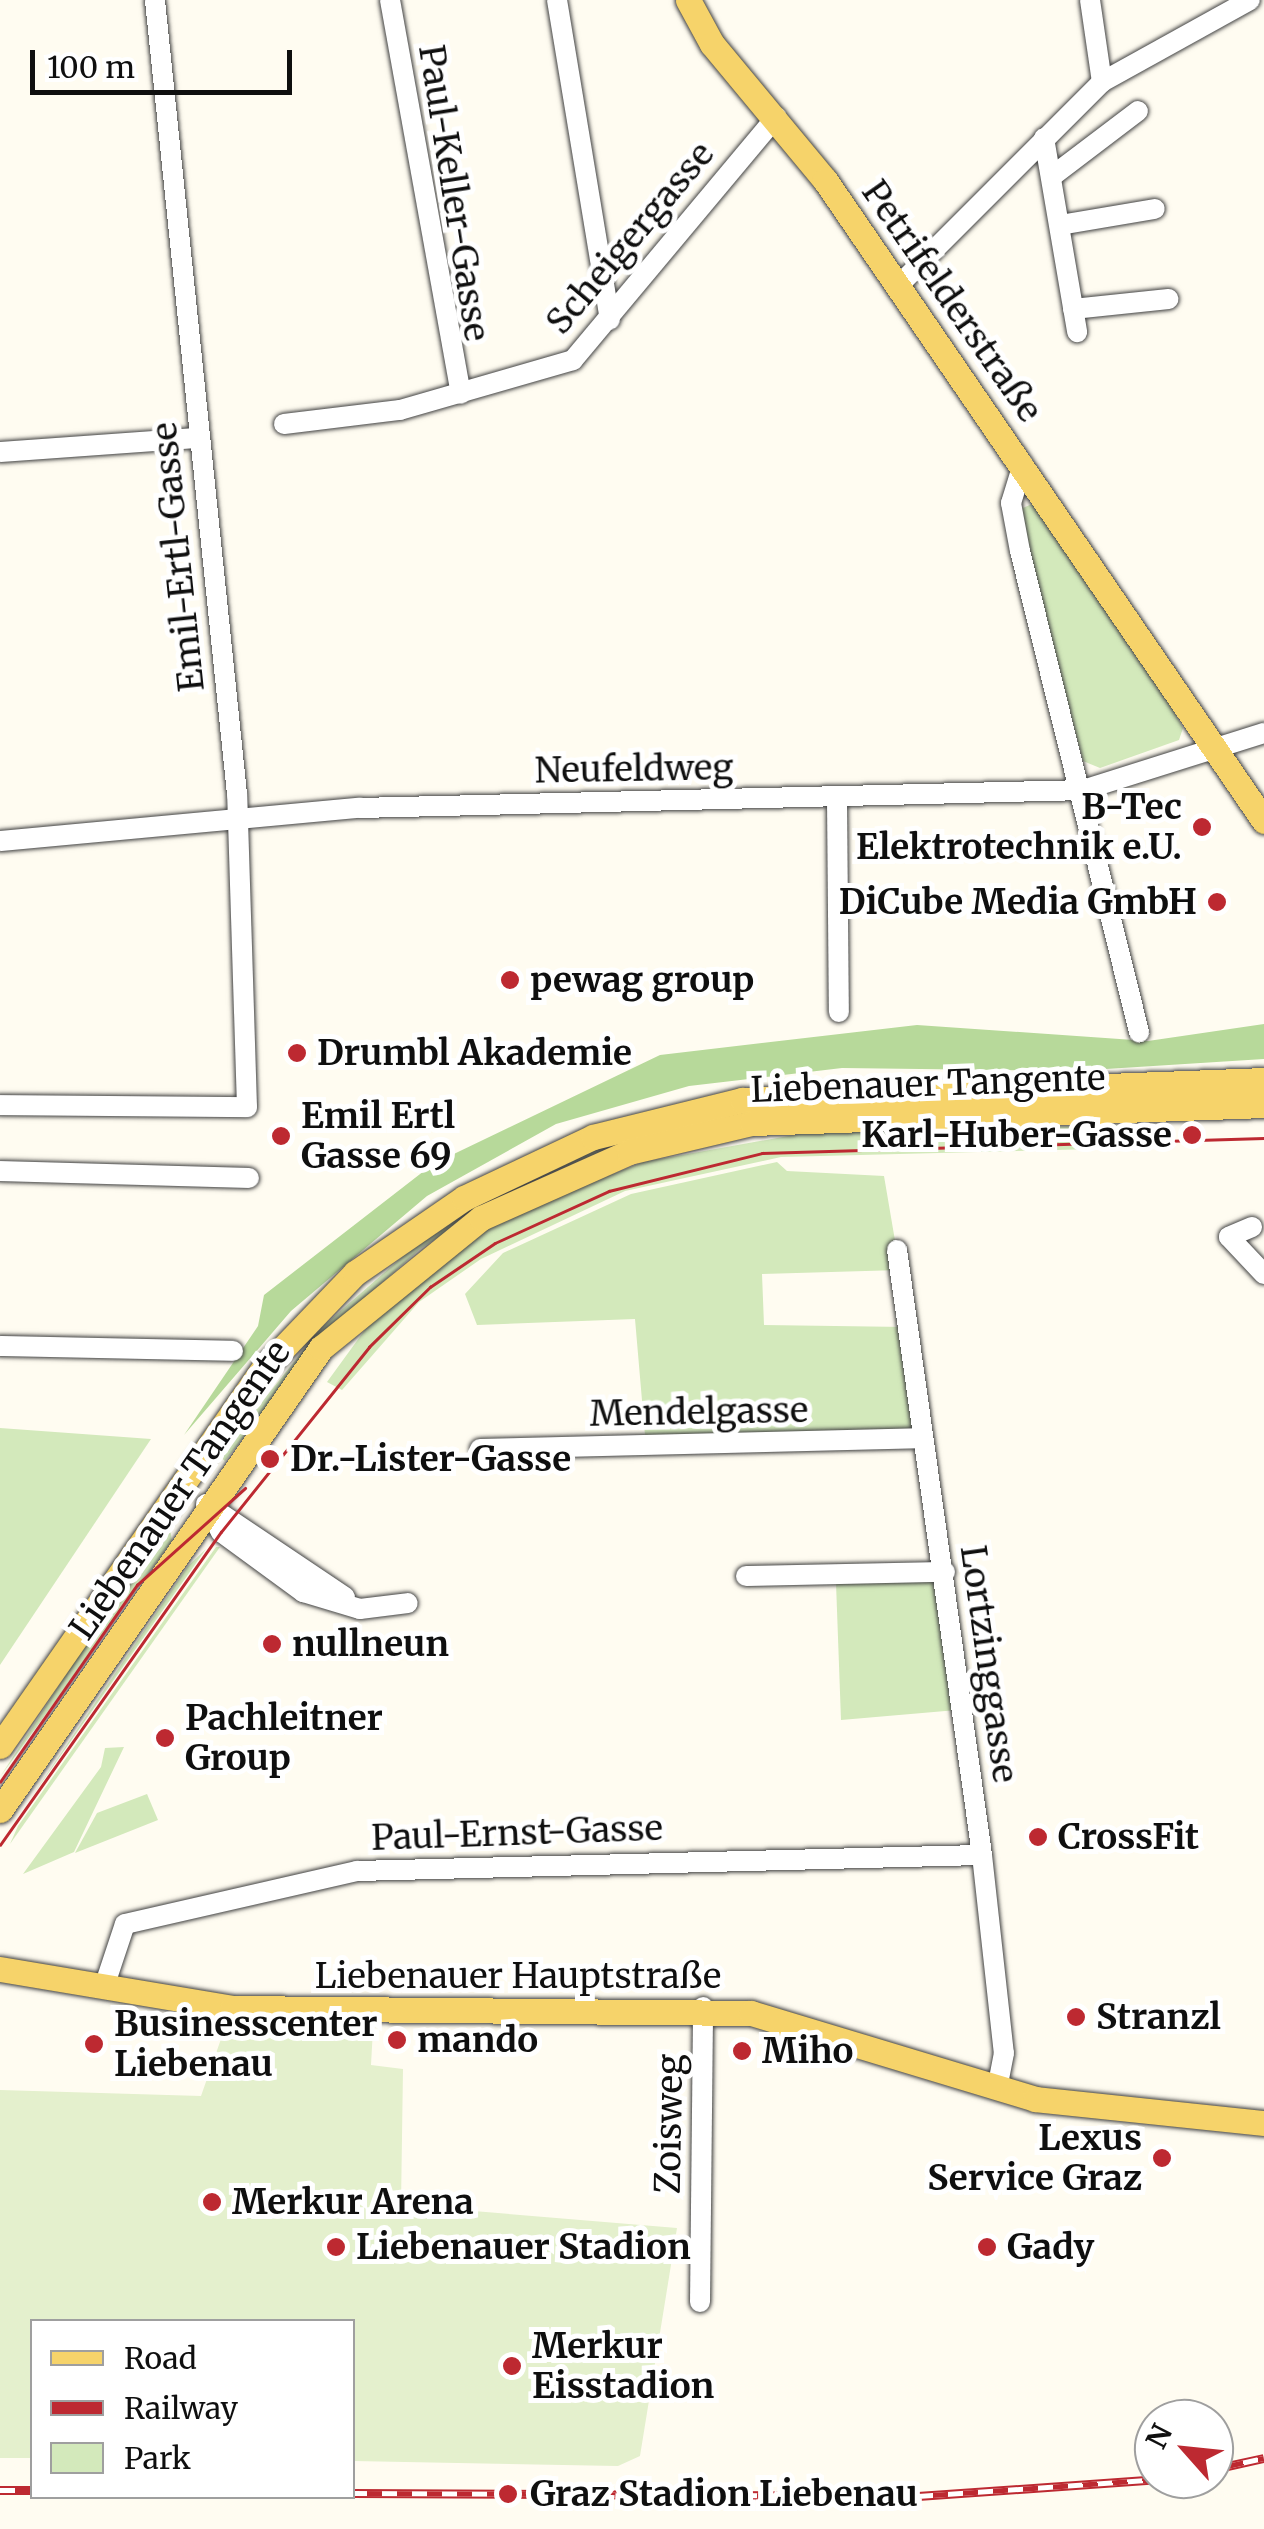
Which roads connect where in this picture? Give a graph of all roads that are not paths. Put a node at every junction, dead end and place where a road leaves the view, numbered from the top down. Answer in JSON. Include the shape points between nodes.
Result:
{"nodes":[{"id":1,"x":155,"y":0,"type":"edge"},
{"id":2,"x":390,"y":0,"type":"edge"},
{"id":3,"x":557,"y":0,"type":"edge"},
{"id":4,"x":688,"y":0,"type":"edge"},
{"id":5,"x":1090,"y":0,"type":"edge"},
{"id":6,"x":1250,"y":0,"type":"edge"},
{"id":7,"x":1102,"y":82,"type":"junction"},
{"id":8,"x":1138,"y":111,"type":"dead end"},
{"id":9,"x":776,"y":117,"type":"junction"},
{"id":10,"x":1044,"y":138,"type":"junction"},
{"id":11,"x":1055,"y":174,"type":"junction"},
{"id":12,"x":1155,"y":209,"type":"dead end"},
{"id":13,"x":1060,"y":224,"type":"junction"},
{"id":14,"x":898,"y":286,"type":"junction"},
{"id":15,"x":1168,"y":299,"type":"dead end"},
{"id":16,"x":1073,"y":309,"type":"junction"},
{"id":17,"x":610,"y":320,"type":"junction"},
{"id":18,"x":1077,"y":332,"type":"dead end"},
{"id":19,"x":460,"y":394,"type":"junction"},
{"id":20,"x":284,"y":424,"type":"dead end"},
{"id":21,"x":197,"y":438,"type":"junction"},
{"id":22,"x":0,"y":452,"type":"edge"},
{"id":23,"x":1023,"y":464,"type":"junction"},
{"id":24,"x":1264,"y":733,"type":"edge"},
{"id":25,"x":1217,"y":743,"type":"junction"},
{"id":26,"x":1084,"y":790,"type":"junction"},
{"id":27,"x":837,"y":799,"type":"junction"},
{"id":28,"x":236,"y":814,"type":"junction"},
{"id":29,"x":1264,"y":821,"type":"edge"},
{"id":30,"x":0,"y":840,"type":"edge"},
{"id":31,"x":840,"y":1012,"type":"dead end"},
{"id":32,"x":1139,"y":1032,"type":"dead end"},
{"id":33,"x":1264,"y":1080,"type":"edge"},
{"id":34,"x":0,"y":1104,"type":"edge"},
{"id":35,"x":1264,"y":1105,"type":"edge"},
{"id":36,"x":0,"y":1171,"type":"edge"},
{"id":37,"x":249,"y":1178,"type":"dead end"},
{"id":38,"x":1252,"y":1227,"type":"dead end"},
{"id":39,"x":897,"y":1250,"type":"dead end"},
{"id":40,"x":1264,"y":1274,"type":"edge"},
{"id":41,"x":0,"y":1346,"type":"edge"},
{"id":42,"x":233,"y":1350,"type":"dead end"},
{"id":43,"x":919,"y":1438,"type":"junction"},
{"id":44,"x":480,"y":1449,"type":"dead end"},
{"id":45,"x":178,"y":1485,"type":"junction"},
{"id":46,"x":206,"y":1504,"type":"junction"},
{"id":47,"x":945,"y":1572,"type":"junction"},
{"id":48,"x":746,"y":1576,"type":"dead end"},
{"id":49,"x":408,"y":1603,"type":"dead end"},
{"id":50,"x":0,"y":1746,"type":"edge"},
{"id":51,"x":0,"y":1810,"type":"edge"},
{"id":52,"x":982,"y":1855,"type":"junction"},
{"id":53,"x":0,"y":1952,"type":"edge"},
{"id":54,"x":0,"y":1969,"type":"edge"},
{"id":55,"x":31,"y":1971,"type":"junction"},
{"id":56,"x":105,"y":1984,"type":"junction"},
{"id":57,"x":703,"y":2008,"type":"junction"},
{"id":58,"x":998,"y":2088,"type":"junction"},
{"id":59,"x":1264,"y":2122,"type":"edge"},
{"id":60,"x":700,"y":2302,"type":"dead end"}],
"edges":[{"from":1,"to":21,"type":"street","name":"Emil-Ertl-Gasse"},
{"from":2,"to":19,"type":"street","name":"Paul-Keller-Gasse"},
{"from":3,"to":17,"type":"street"},
{"from":4,"to":9,"type":"main road","name":"Petrifelderstraße"},
{"from":5,"to":7,"type":"street"},
{"from":6,"to":7,"type":"street"},
{"from":7,"to":10,"type":"street"},
{"from":8,"to":11,"type":"street"},
{"from":9,"to":14,"type":"main road","name":"Petrifelderstraße"},
{"from":9,"to":17,"type":"street","name":"Scheigergasse"},
{"from":10,"to":11,"type":"street"},
{"from":10,"to":14,"type":"street"},
{"from":11,"to":13,"type":"street"},
{"from":12,"to":13,"type":"street"},
{"from":13,"to":16,"type":"street"},
{"from":14,"to":23,"type":"main road","name":"Petrifelderstraße"},
{"from":15,"to":16,"type":"street"},
{"from":16,"to":18,"type":"street"},
{"from":17,"to":19,"type":"street","name":"Scheigergasse","via":[[573,360]]},
{"from":19,"to":20,"type":"street","name":"Scheigergasse"},
{"from":21,"to":22,"type":"street"},
{"from":21,"to":28,"type":"street","name":"Emil-Ertl-Gasse"},
{"from":23,"to":25,"type":"main road"},
{"from":23,"to":26,"type":"street","name":"Petrifelderstraße","via":[[1011,503]]},
{"from":24,"to":25,"type":"street","name":"Neufeldweg"},
{"from":25,"to":26,"type":"street","name":"Neufeldweg"},
{"from":25,"to":29,"type":"main road"},
{"from":26,"to":27,"type":"street","name":"Neufeldweg"},
{"from":26,"to":32,"type":"street","name":"Petrifelderstraße"},
{"from":27,"to":28,"type":"street","name":"Neufeldweg"},
{"from":27,"to":31,"type":"street"},
{"from":28,"to":30,"type":"street","name":"Neufeldweg","via":[[223,826]]},
{"from":28,"to":34,"type":"street","name":"Emil-Ertl-Gasse","via":[[246,1108]]},
{"from":33,"to":45,"type":"main road","name":"Liebenauer Tangente","via":[[835,1091],[742,1100],[593,1136],[464,1198],[355,1273],[264,1368]]},
{"from":35,"to":46,"type":"main road","name":"Liebenauer Tangente","via":[[792,1119],[672,1140],[576,1171],[481,1218],[376,1296],[321,1348]]},
{"from":36,"to":37,"type":"street"},
{"from":38,"to":40,"type":"street","via":[[1229,1237]]},
{"from":39,"to":43,"type":"street","name":"Lortzinggasse"},
{"from":41,"to":42,"type":"street"},
{"from":43,"to":44,"type":"street","name":"Mendelgasse"},
{"from":43,"to":47,"type":"street","name":"Lortzinggasse"},
{"from":45,"to":46,"type":"main road"},
{"from":45,"to":50,"type":"main road","name":"Liebenauer Tangente"},
{"from":46,"to":49,"type":"street","via":[[355,1606]]},
{"from":46,"to":51,"type":"main road","name":"Liebenauer Tangente"},
{"from":47,"to":48,"type":"street"},
{"from":47,"to":52,"type":"street","name":"Lortzinggasse"},
{"from":52,"to":56,"type":"street","name":"Paul-Ernst-Gasse","via":[[358,1871],[125,1924]]},
{"from":52,"to":58,"type":"street","name":"Lortzinggasse","via":[[1004,2054]]},
{"from":53,"to":55,"type":"main road"},
{"from":54,"to":55,"type":"main road","name":"Liebenauer Hauptstraße"},
{"from":55,"to":56,"type":"main road","name":"Liebenauer Hauptstraße"},
{"from":56,"to":57,"type":"main road","name":"Liebenauer Hauptstraße","via":[[266,2010]]},
{"from":57,"to":58,"type":"main road","name":"Liebenauer Hauptstraße","via":[[799,2020]]},
{"from":57,"to":60,"type":"street","name":"Zoisweg"},
{"from":58,"to":59,"type":"main road","name":"Liebenauer Hauptstraße"}]}
